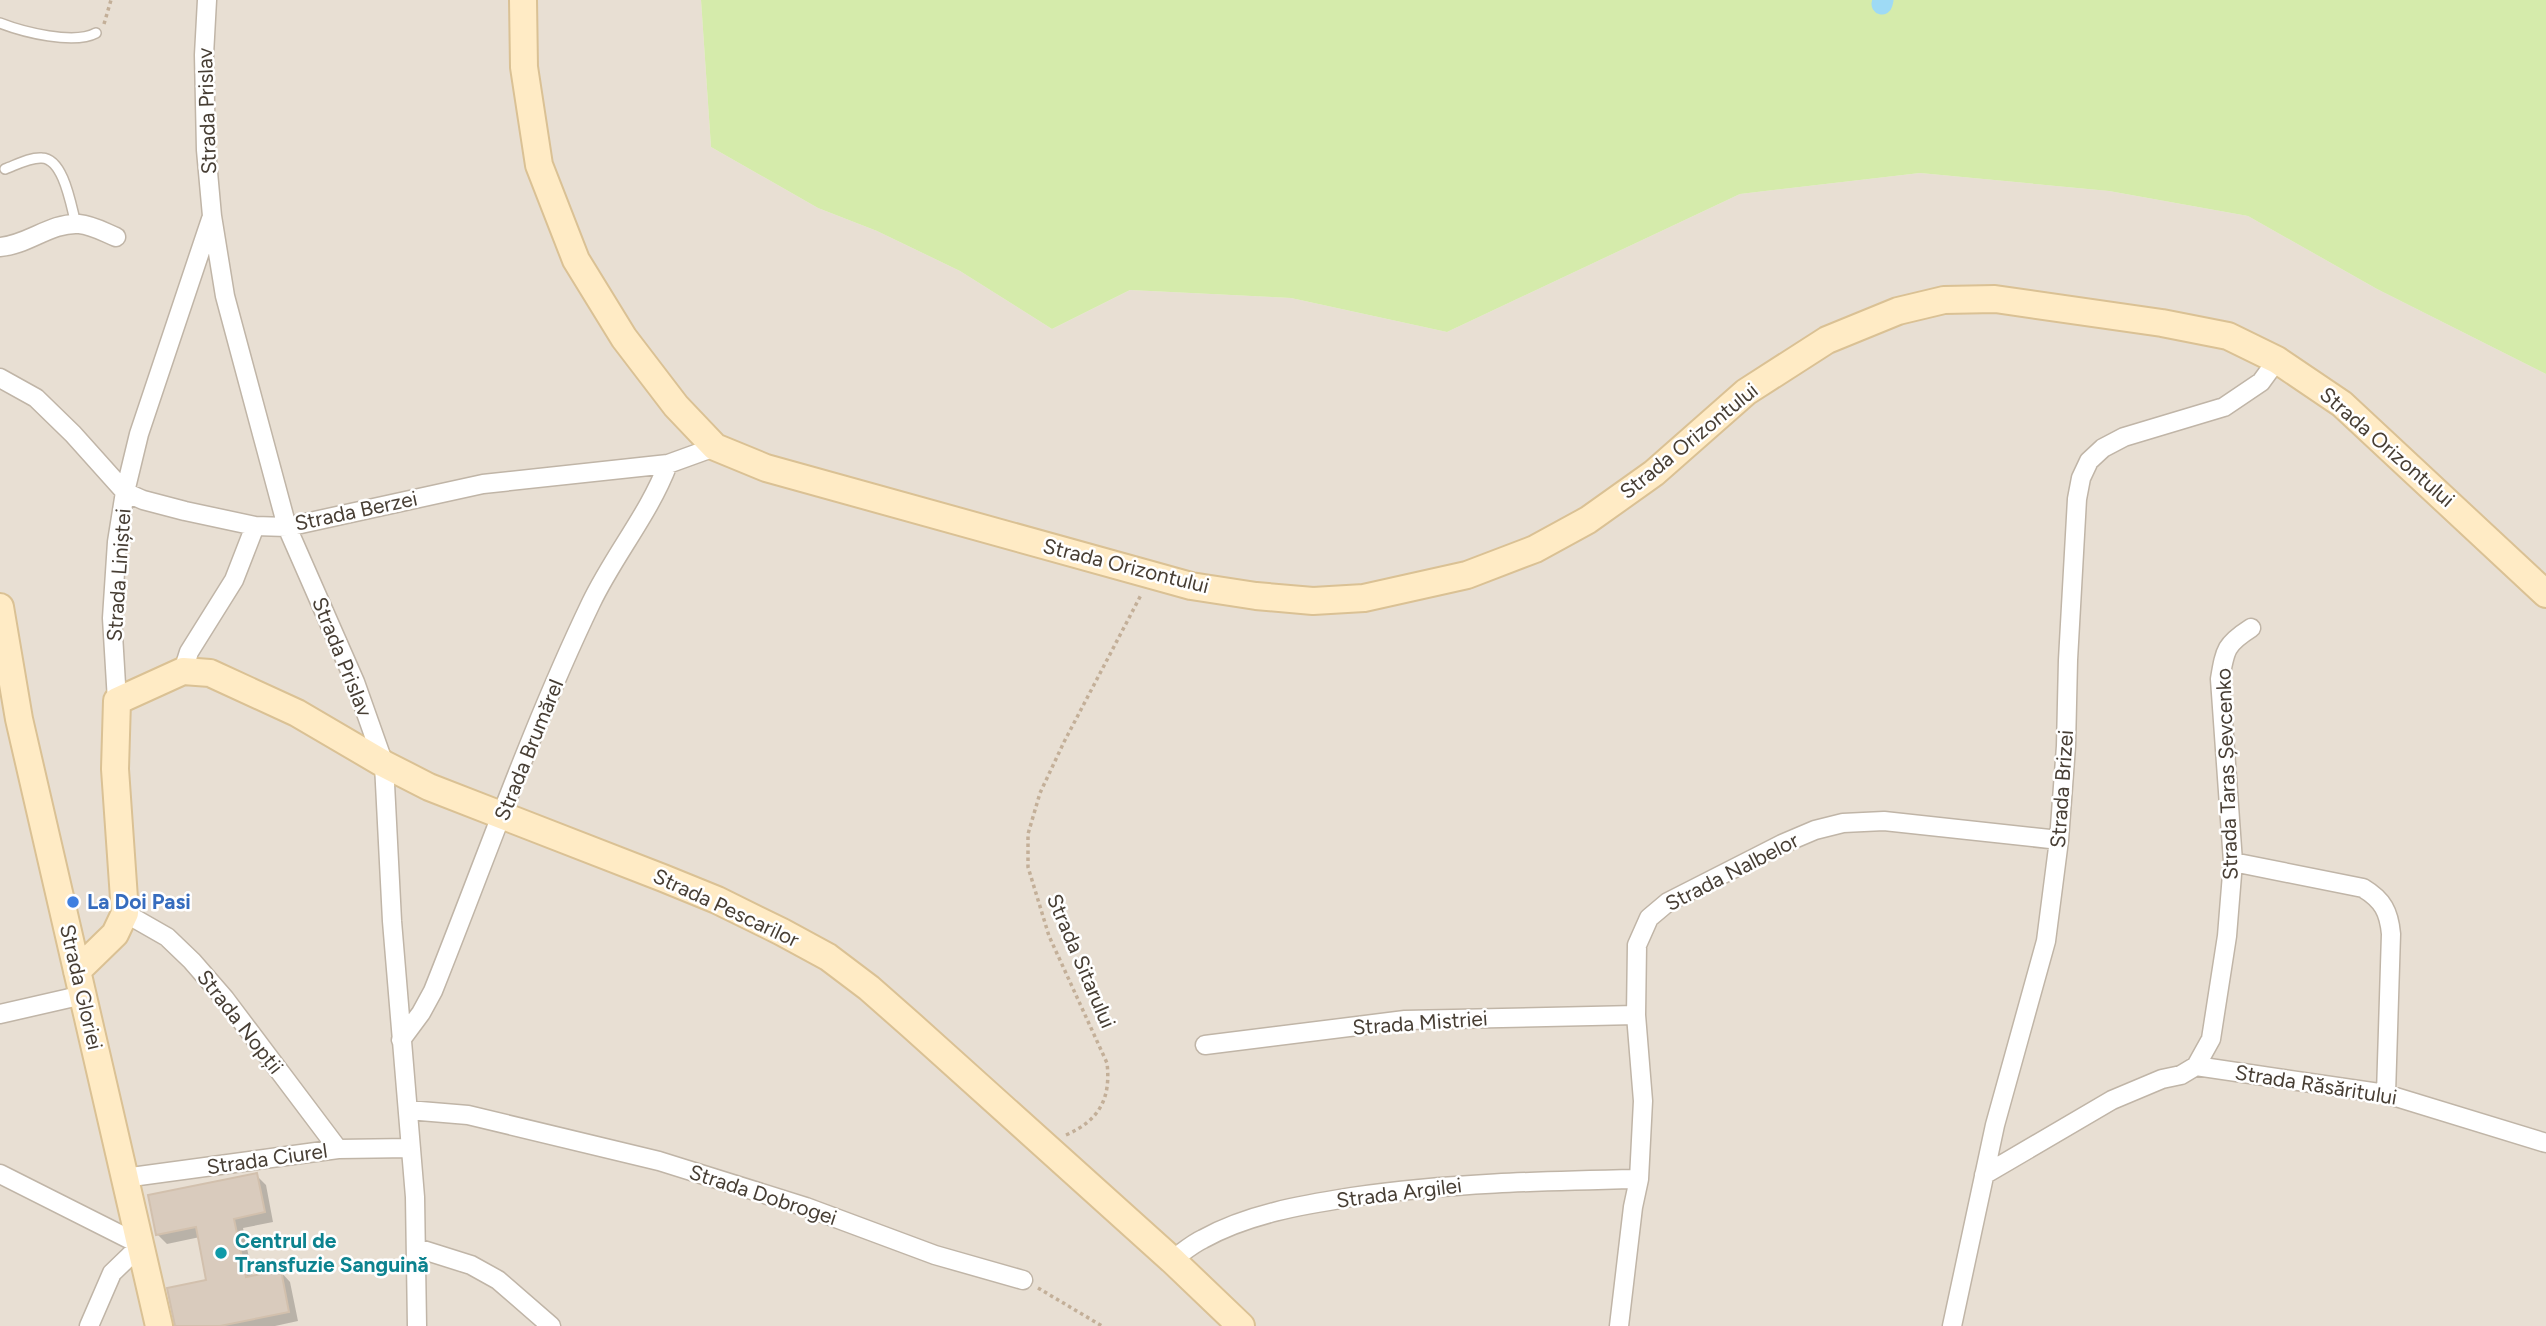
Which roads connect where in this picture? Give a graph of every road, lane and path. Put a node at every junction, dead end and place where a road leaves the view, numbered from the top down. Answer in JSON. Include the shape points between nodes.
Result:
{"nodes":[{"id":1,"x":111,"y":0,"type":"edge"},
{"id":2,"x":207,"y":0,"type":"edge"},
{"id":3,"x":523,"y":0,"type":"edge"},
{"id":4,"x":0,"y":23,"type":"edge"},
{"id":5,"x":96,"y":33,"type":"joint"},
{"id":6,"x":5,"y":169,"type":"dead end"},
{"id":7,"x":212,"y":216,"type":"junction"},
{"id":8,"x":76,"y":224,"type":"junction"},
{"id":9,"x":116,"y":237,"type":"dead end"},
{"id":10,"x":0,"y":247,"type":"edge"},
{"id":11,"x":2277,"y":360,"type":"junction"},
{"id":12,"x":0,"y":377,"type":"edge"},
{"id":13,"x":715,"y":447,"type":"junction"},
{"id":14,"x":668,"y":464,"type":"junction"},
{"id":15,"x":125,"y":492,"type":"junction"},
{"id":16,"x":255,"y":526,"type":"junction"},
{"id":17,"x":287,"y":527,"type":"junction"},
{"id":18,"x":1152,"y":575,"type":"junction"},
{"id":19,"x":2546,"y":594,"type":"edge"},
{"id":20,"x":0,"y":607,"type":"edge"},
{"id":21,"x":2251,"y":628,"type":"dead end"},
{"id":22,"x":183,"y":671,"type":"junction"},
{"id":23,"x":117,"y":701,"type":"junction"},
{"id":24,"x":10,"y":716,"type":"edge"},
{"id":25,"x":384,"y":764,"type":"junction"},
{"id":26,"x":502,"y":817,"type":"junction"},
{"id":27,"x":2059,"y":840,"type":"junction"},
{"id":28,"x":2233,"y":862,"type":"junction"},
{"id":29,"x":125,"y":913,"type":"junction"},
{"id":30,"x":80,"y":983,"type":"junction"},
{"id":31,"x":0,"y":1014,"type":"edge"},
{"id":32,"x":1636,"y":1015,"type":"junction"},
{"id":33,"x":401,"y":1040,"type":"junction"},
{"id":34,"x":1205,"y":1045,"type":"dead end"},
{"id":35,"x":2196,"y":1066,"type":"junction"},
{"id":36,"x":2386,"y":1094,"type":"junction"},
{"id":37,"x":408,"y":1110,"type":"junction"},
{"id":38,"x":2546,"y":1143,"type":"edge"},
{"id":39,"x":1045,"y":1145,"type":"junction"},
{"id":40,"x":411,"y":1148,"type":"junction"},
{"id":41,"x":338,"y":1149,"type":"junction"},
{"id":42,"x":0,"y":1174,"type":"edge"},
{"id":43,"x":1984,"y":1175,"type":"junction"},
{"id":44,"x":124,"y":1178,"type":"junction"},
{"id":45,"x":1639,"y":1179,"type":"junction"},
{"id":46,"x":141,"y":1245,"type":"junction"},
{"id":47,"x":417,"y":1248,"type":"junction"},
{"id":48,"x":1172,"y":1260,"type":"junction"},
{"id":49,"x":1023,"y":1280,"type":"joint"},
{"id":50,"x":89,"y":1326,"type":"edge"},
{"id":51,"x":159,"y":1326,"type":"edge"},
{"id":52,"x":417,"y":1326,"type":"edge"},
{"id":53,"x":551,"y":1326,"type":"edge"},
{"id":54,"x":1102,"y":1326,"type":"edge"},
{"id":55,"x":1241,"y":1326,"type":"edge"},
{"id":56,"x":1619,"y":1326,"type":"edge"},
{"id":57,"x":1952,"y":1326,"type":"edge"}],
"edges":[{"from":1,"to":5,"type":"path","via":[[108,16]]},
{"from":2,"to":7,"type":"street","name":"Strada Prislav","via":[[206,150]]},
{"from":3,"to":13,"type":"street","name":"Strada Orizontului","via":[[530,114],[539,165],[554,209],[576,260],[624,338],[676,406]]},
{"from":4,"to":5,"type":"lane","via":[[78,39]]},
{"from":6,"to":8,"type":"lane","via":[[31,159],[51,160],[61,174]]},
{"from":7,"to":15,"type":"street","name":"Strada Liniștei","via":[[139,434]]},
{"from":7,"to":17,"type":"street","name":"Strada Prislav","via":[[225,296]]},
{"from":8,"to":9,"type":"street"},
{"from":8,"to":10,"type":"street"},
{"from":11,"to":18,"type":"street","name":"Strada Orizontului","via":[[2228,336],[2162,323],[1995,299],[1944,300],[1898,311],[1827,340],[1746,392],[1654,473],[1588,520],[1535,549],[1467,575],[1364,598],[1313,601],[1217,590]]},
{"from":11,"to":19,"type":"street","name":"Strada Orizontului","via":[[2342,404]]},
{"from":11,"to":27,"type":"street","name":"Strada Brizei","via":[[2261,382],[2224,407],[2124,437],[2103,448],[2089,461],[2081,478]]},
{"from":12,"to":15,"type":"street","name":"Strada Berzei","via":[[36,398]]},
{"from":13,"to":14,"type":"street","name":"Strada Berzei"},
{"from":13,"to":18,"type":"street","name":"Strada Orizontului","via":[[766,468]]},
{"from":14,"to":17,"type":"street","name":"Strada Berzei","via":[[483,484]]},
{"from":14,"to":26,"type":"street","name":"Strada Brumărel","via":[[660,486],[592,600]]},
{"from":15,"to":16,"type":"street","name":"Strada Berzei"},
{"from":15,"to":23,"type":"street","name":"Strada Liniștei","via":[[112,618]]},
{"from":16,"to":17,"type":"street","name":"Strada Berzei"},
{"from":16,"to":22,"type":"street","via":[[234,580],[189,652]]},
{"from":17,"to":25,"type":"street","name":"Strada Prislav","via":[[355,682]]},
{"from":18,"to":39,"type":"path","name":"Strada Sitarului","via":[[1064,742],[1040,793],[1028,834],[1028,867],[1049,936],[1107,1063],[1109,1083],[1106,1098],[1094,1115],[1077,1130]]},
{"from":20,"to":24,"type":"street","name":"Strada Gloriei"},
{"from":21,"to":28,"type":"street","name":"Strada Taras Șevcenko","via":[[2230,642],[2221,678]]},
{"from":22,"to":23,"type":"street"},
{"from":22,"to":25,"type":"street","name":"Strada Pescarilor","via":[[210,673],[240,685]]},
{"from":23,"to":29,"type":"street","name":"Strada Liniștei","via":[[116,769]]},
{"from":24,"to":30,"type":"street","name":"Strada Gloriei"},
{"from":25,"to":26,"type":"street","name":"Strada Pescarilor"},
{"from":25,"to":33,"type":"street","name":"Strada Prislav"},
{"from":26,"to":33,"type":"street","name":"Strada Brumărel","via":[[433,990]]},
{"from":26,"to":39,"type":"street","name":"Strada Pescarilor","via":[[717,900],[828,957]]},
{"from":27,"to":32,"type":"street","name":"Strada Nalbelor","via":[[1884,821],[1815,830],[1698,886],[1649,918],[1637,945]]},
{"from":27,"to":43,"type":"street","name":"Strada Brizei","via":[[2046,941]]},
{"from":28,"to":35,"type":"street","name":"Strada Taras Șevcenko","via":[[2211,1039]]},
{"from":28,"to":36,"type":"street","via":[[2363,888],[2384,905],[2391,934]]},
{"from":29,"to":30,"type":"street"},
{"from":29,"to":41,"type":"street","name":"Strada Nopții","via":[[167,937],[192,961]]},
{"from":30,"to":31,"type":"street"},
{"from":30,"to":44,"type":"street","name":"Strada Gloriei"},
{"from":32,"to":34,"type":"street","name":"Strada Mistriei","via":[[1405,1020]]},
{"from":32,"to":45,"type":"street","name":"Strada Nalbelor","via":[[1643,1101]]},
{"from":33,"to":37,"type":"street","name":"Strada Prislav"},
{"from":35,"to":36,"type":"street","name":"Strada Răsăritului"},
{"from":35,"to":43,"type":"street","via":[[2112,1100]]},
{"from":36,"to":38,"type":"street","name":"Strada Răsăritului"},
{"from":37,"to":40,"type":"street","name":"Strada Prislav"},
{"from":37,"to":49,"type":"street","name":"Strada Dobrogei","via":[[468,1115],[647,1158]]},
{"from":39,"to":48,"type":"street","name":"Strada Pescarilor"},
{"from":40,"to":41,"type":"street","name":"Strada Ciurel"},
{"from":40,"to":47,"type":"street","name":"Strada Prislav"},
{"from":41,"to":44,"type":"street","name":"Strada Ciurel"},
{"from":42,"to":46,"type":"street"},
{"from":43,"to":57,"type":"street","name":"Strada Brizei"},
{"from":44,"to":46,"type":"street","name":"Strada Gloriei"},
{"from":45,"to":48,"type":"street","name":"Strada Argilei","via":[[1416,1188],[1306,1204],[1232,1225]]},
{"from":45,"to":56,"type":"street","name":"Strada Nalbelor"},
{"from":46,"to":50,"type":"street","via":[[111,1273]]},
{"from":46,"to":51,"type":"street","name":"Strada Gloriei"},
{"from":47,"to":52,"type":"street","name":"Strada Prislav"},
{"from":47,"to":53,"type":"street","via":[[471,1265],[498,1280]]},
{"from":48,"to":55,"type":"street","name":"Strada Pescarilor"},
{"from":49,"to":54,"type":"path"}]}
